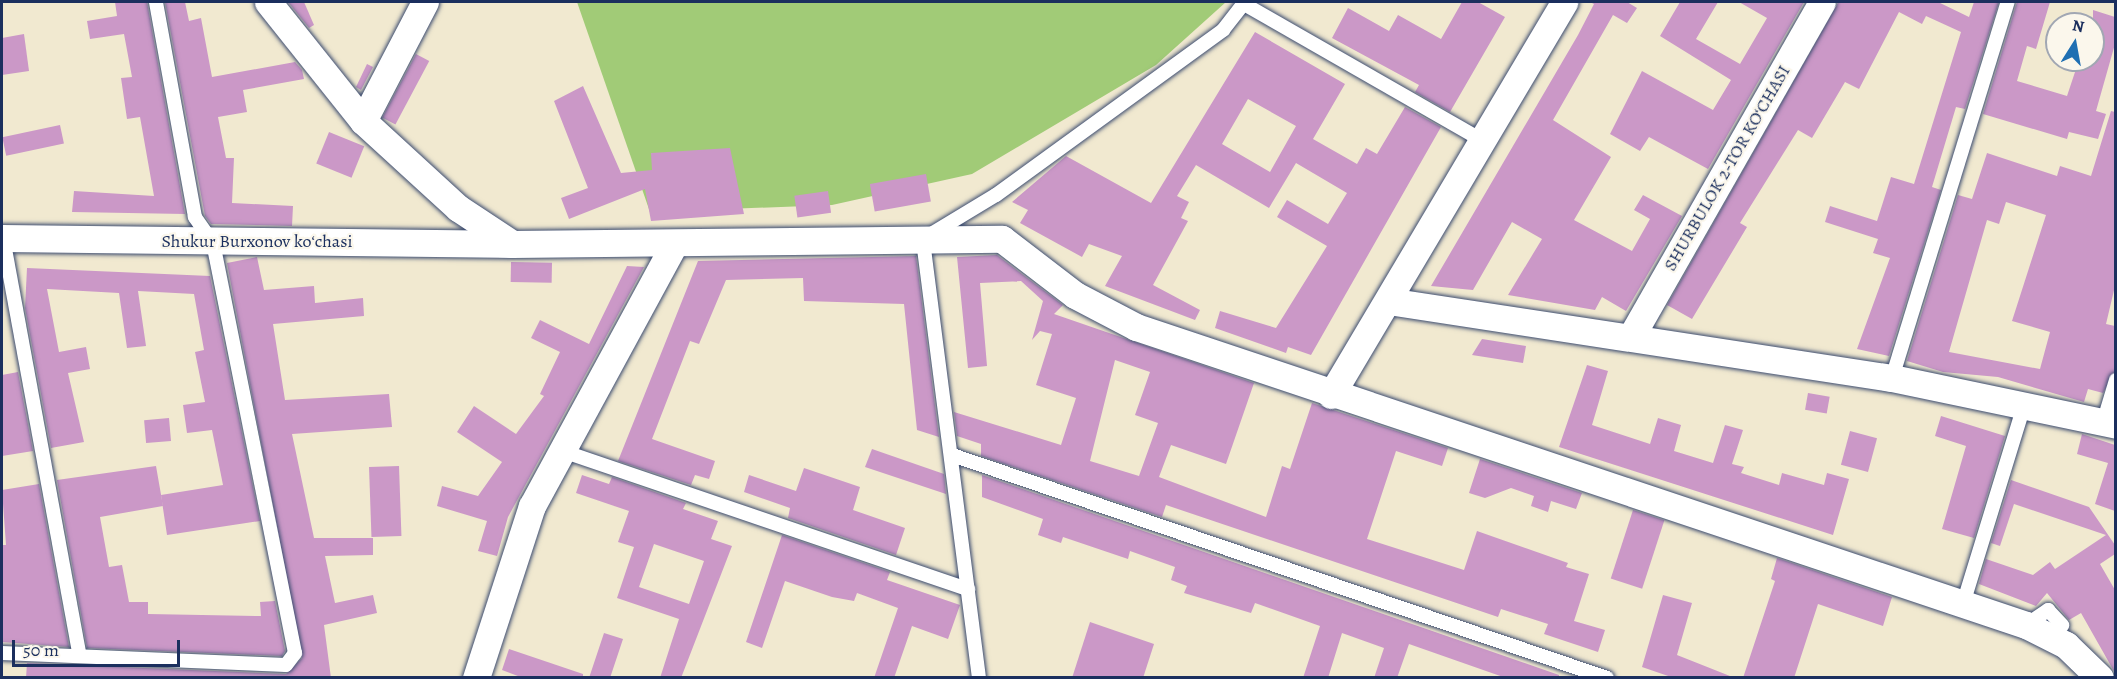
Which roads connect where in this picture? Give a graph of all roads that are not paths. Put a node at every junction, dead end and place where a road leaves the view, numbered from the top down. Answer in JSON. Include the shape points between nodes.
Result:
{"nodes":[{"id":1,"x":156,"y":2,"type":"edge"},
{"id":2,"x":268,"y":2,"type":"edge"},
{"id":3,"x":424,"y":2,"type":"edge"},
{"id":4,"x":1564,"y":2,"type":"edge"},
{"id":5,"x":1822,"y":2,"type":"edge"},
{"id":6,"x":2008,"y":2,"type":"edge"},
{"id":7,"x":1244,"y":3,"type":"edge"},
{"id":8,"x":363,"y":121,"type":"junction"},
{"id":9,"x":1483,"y":141,"type":"junction"},
{"id":10,"x":2,"y":238,"type":"edge"},
{"id":11,"x":923,"y":239,"type":"junction"},
{"id":12,"x":213,"y":243,"type":"junction"},
{"id":13,"x":512,"y":244,"type":"junction"},
{"id":14,"x":674,"y":244,"type":"junction"},
{"id":15,"x":1388,"y":300,"type":"junction"},
{"id":16,"x":1632,"y":335,"type":"junction"},
{"id":17,"x":1892,"y":378,"type":"junction"},
{"id":18,"x":2115,"y":380,"type":"edge"},
{"id":19,"x":1331,"y":395,"type":"junction"},
{"id":20,"x":2024,"y":406,"type":"junction"},
{"id":21,"x":2109,"y":424,"type":"edge"},
{"id":22,"x":565,"y":452,"type":"junction"},
{"id":23,"x":952,"y":454,"type":"junction"},
{"id":24,"x":968,"y":589,"type":"junction"},
{"id":25,"x":1963,"y":604,"type":"junction"},
{"id":26,"x":2026,"y":625,"type":"junction"},
{"id":27,"x":2062,"y":625,"type":"dead end"},
{"id":28,"x":2,"y":653,"type":"edge"},
{"id":29,"x":79,"y":653,"type":"junction"},
{"id":30,"x":476,"y":678,"type":"edge"},
{"id":31,"x":979,"y":678,"type":"edge"},
{"id":32,"x":1607,"y":678,"type":"edge"},
{"id":33,"x":2100,"y":678,"type":"edge"}],
"edges":[{"from":1,"to":12,"type":"lane","via":[[195,217]]},
{"from":2,"to":8,"type":"street"},
{"from":3,"to":8,"type":"street"},
{"from":4,"to":9,"type":"street"},
{"from":5,"to":16,"type":"street","name":"SHURBULOK 2-TOR KO‘CHASI"},
{"from":6,"to":17,"type":"lane"},
{"from":7,"to":9,"type":"lane"},
{"from":7,"to":11,"type":"lane","via":[[1223,30],[996,195]]},
{"from":8,"to":13,"type":"street","via":[[458,208]]},
{"from":9,"to":15,"type":"street"},
{"from":10,"to":12,"type":"street","name":"Shukur Burxonov koʻchasi"},
{"from":10,"to":29,"type":"lane"},
{"from":11,"to":14,"type":"street","name":"Shukur Burxonov koʻchasi"},
{"from":11,"to":19,"type":"street","name":"Shukur Burxonov koʻchasi","via":[[1002,239],[1075,295],[1136,327]]},
{"from":11,"to":23,"type":"lane"},
{"from":12,"to":13,"type":"street","name":"Shukur Burxonov koʻchasi"},
{"from":12,"to":29,"type":"lane","via":[[293,661]]},
{"from":13,"to":14,"type":"street","name":"Shukur Burxonov koʻchasi"},
{"from":14,"to":22,"type":"street"},
{"from":15,"to":16,"type":"street"},
{"from":15,"to":19,"type":"street"},
{"from":16,"to":17,"type":"street"},
{"from":17,"to":20,"type":"street"},
{"from":18,"to":21,"type":"lane"},
{"from":19,"to":25,"type":"street","name":"Shukur Burxonov koʻchasi"},
{"from":20,"to":21,"type":"street"},
{"from":20,"to":25,"type":"lane"},
{"from":22,"to":24,"type":"lane"},
{"from":22,"to":30,"type":"street","via":[[532,506]]},
{"from":23,"to":24,"type":"lane"},
{"from":23,"to":32,"type":"lane"},
{"from":24,"to":31,"type":"lane"},
{"from":25,"to":26,"type":"street","name":"Shukur Burxonov koʻchasi"},
{"from":26,"to":27,"type":"lane","via":[[2048,610]]},
{"from":26,"to":33,"type":"street","name":"Shukur Burxonov koʻchasi","via":[[2066,645],[2091,663]]},
{"from":28,"to":29,"type":"lane"}]}
